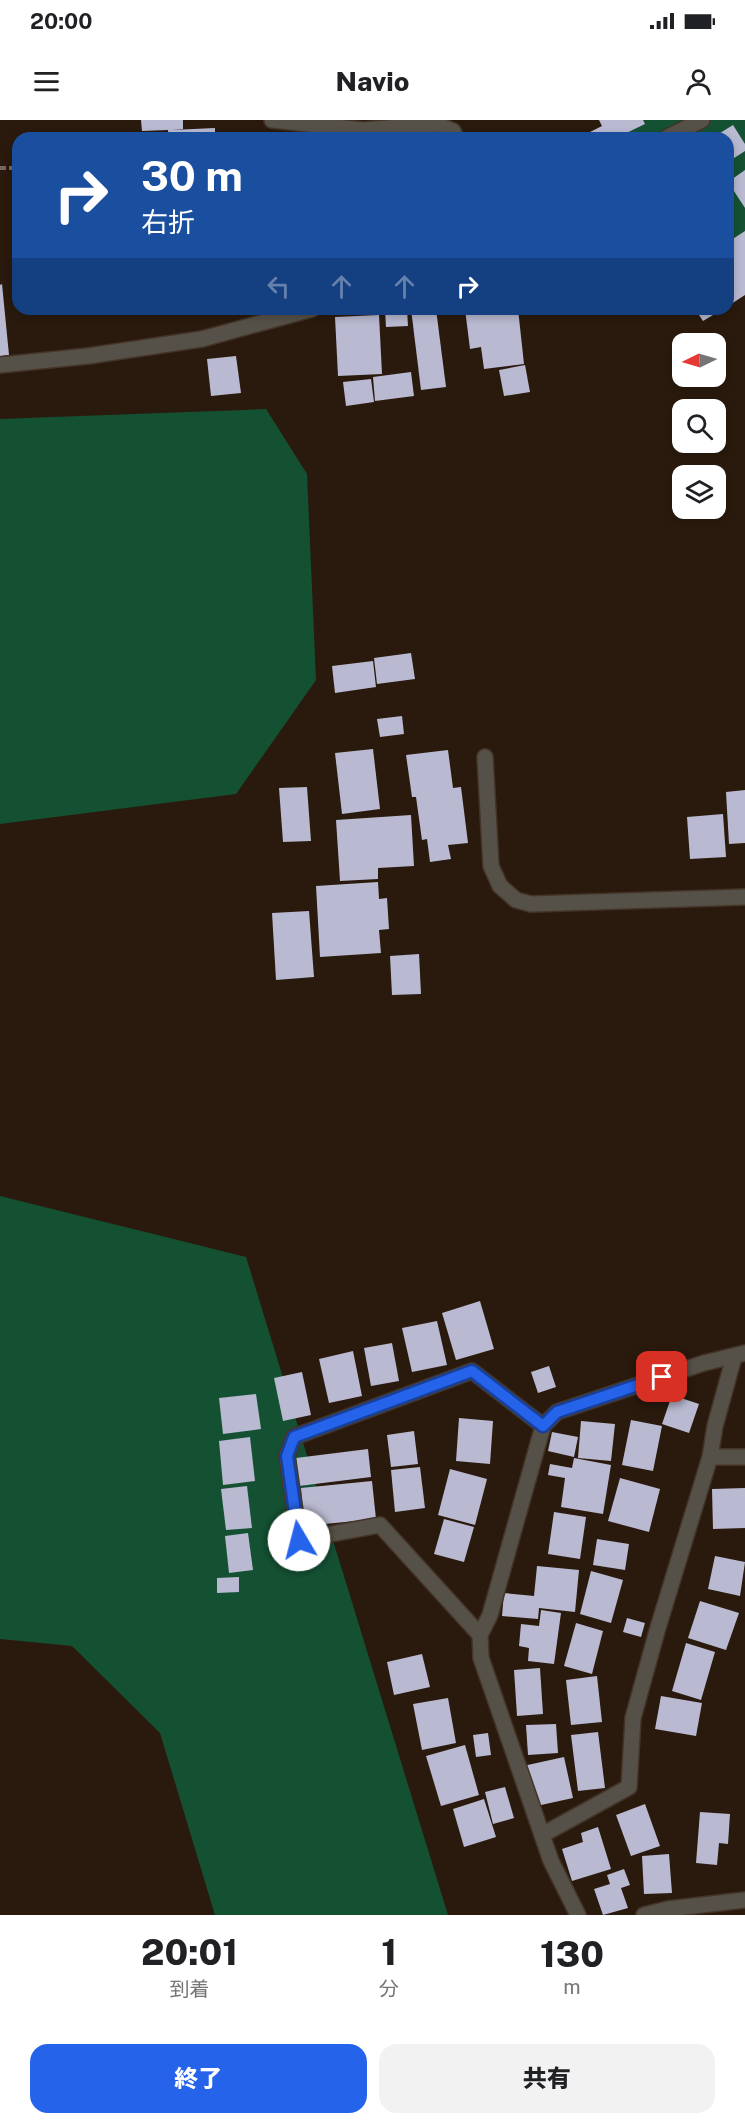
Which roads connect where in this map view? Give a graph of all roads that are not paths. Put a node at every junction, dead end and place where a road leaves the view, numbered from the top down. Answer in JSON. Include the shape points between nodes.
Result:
{"nodes":[{"id":1,"x":272,"y":120,"type":"edge"},
{"id":2,"x":702,"y":120,"type":"edge"},
{"id":3,"x":453,"y":132,"type":"edge"},
{"id":4,"x":678,"y":132,"type":"edge"},
{"id":5,"x":290,"y":315,"type":"edge"},
{"id":6,"x":0,"y":365,"type":"edge"},
{"id":7,"x":485,"y":756,"type":"dead end"},
{"id":8,"x":745,"y":897,"type":"edge"},
{"id":9,"x":739,"y":1355,"type":"edge"},
{"id":10,"x":543,"y":1426,"type":"junction"},
{"id":11,"x":710,"y":1457,"type":"junction"},
{"id":12,"x":745,"y":1457,"type":"edge"},
{"id":13,"x":480,"y":1635,"type":"junction"},
{"id":14,"x":542,"y":1835,"type":"junction"},
{"id":15,"x":745,"y":1900,"type":"edge"},
{"id":16,"x":578,"y":1915,"type":"edge"},
{"id":17,"x":644,"y":1915,"type":"edge"}],
"edges":[{"from":1,"to":3,"type":"street","via":[[363,130],[436,124]]},
{"from":2,"to":4,"type":"street"},
{"from":5,"to":6,"type":"street","via":[[202,339]]},
{"from":7,"to":8,"type":"street","via":[[490,867],[500,886],[516,900],[531,904]]},
{"from":9,"to":10,"type":"street","via":[[557,1412]]},
{"from":9,"to":11,"type":"street","via":[[715,1426]]},
{"from":10,"to":13,"type":"street","via":[[490,1615]]},
{"from":10,"to":13,"type":"street","via":[[472,1371],[294,1437],[287,1456],[299,1540],[380,1525]]},
{"from":11,"to":12,"type":"street"},
{"from":11,"to":14,"type":"street","via":[[633,1718],[629,1787]]},
{"from":13,"to":14,"type":"street","via":[[481,1658]]},
{"from":14,"to":16,"type":"street"},
{"from":15,"to":17,"type":"street"}]}
